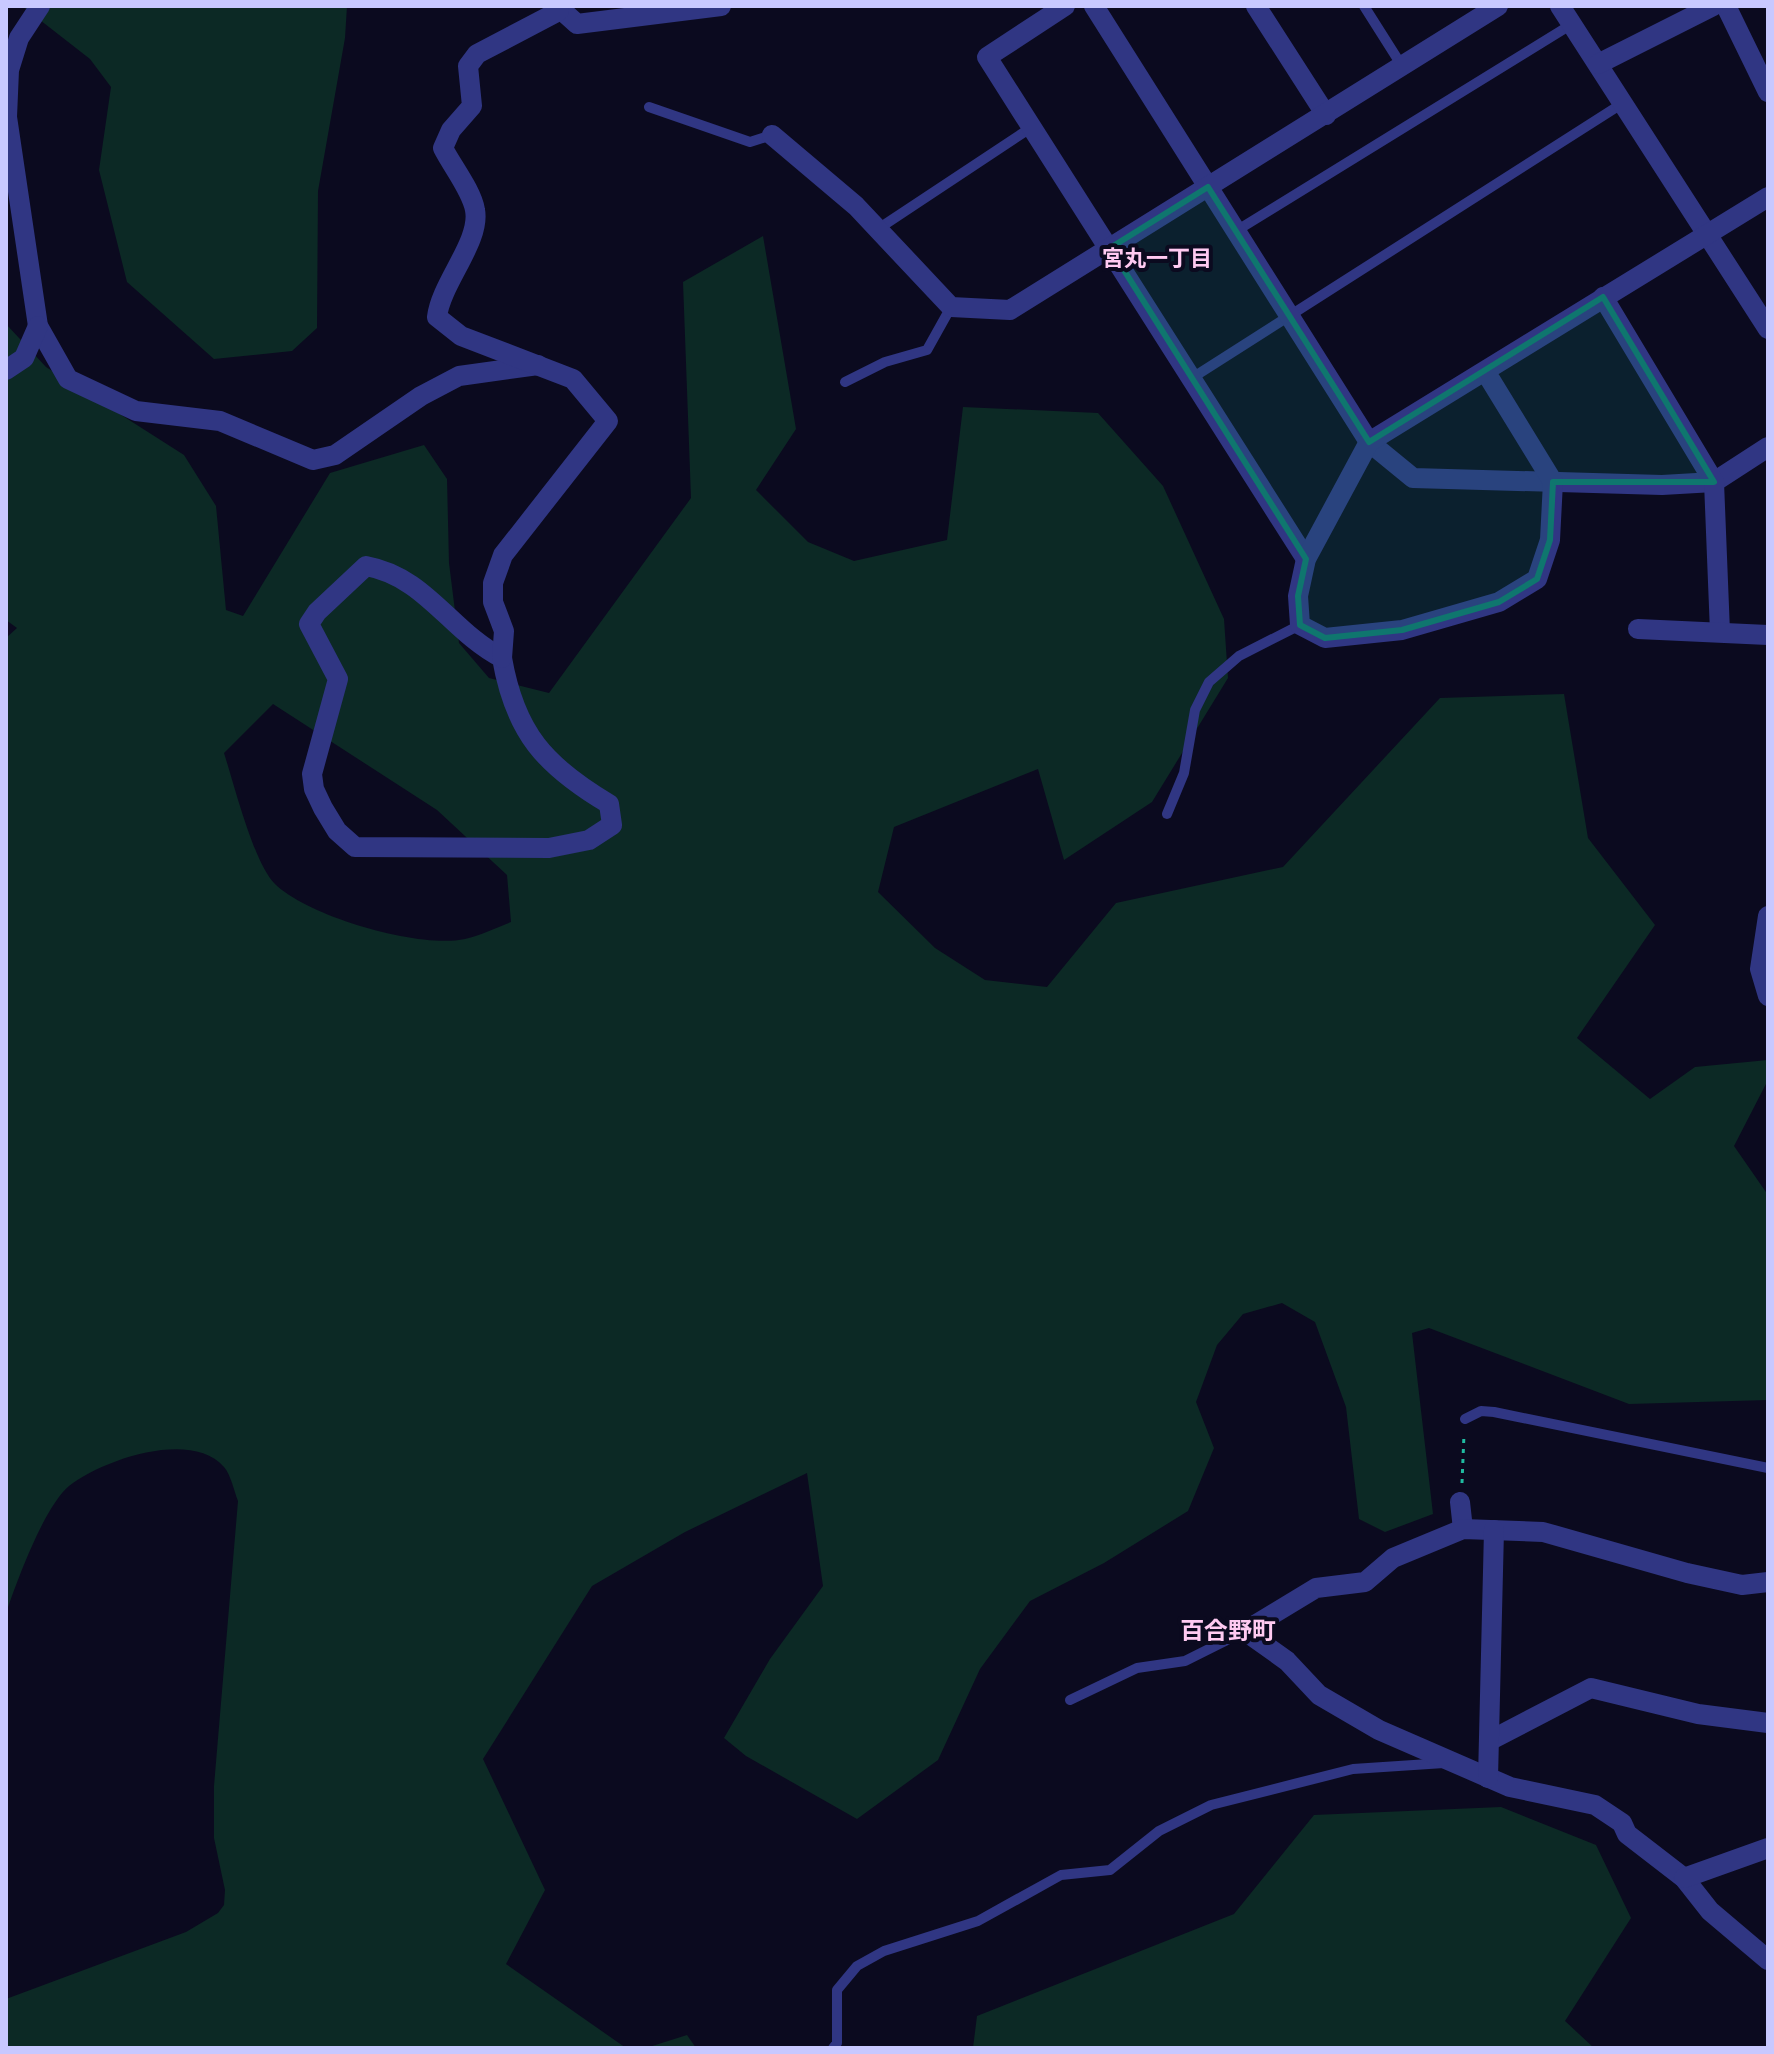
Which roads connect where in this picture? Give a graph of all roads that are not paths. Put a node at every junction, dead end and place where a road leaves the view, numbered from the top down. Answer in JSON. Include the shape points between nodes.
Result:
{"nodes":[{"id":1,"x":40,"y":6,"type":"edge"},
{"id":2,"x":721,"y":6,"type":"edge"},
{"id":3,"x":1065,"y":6,"type":"edge"},
{"id":4,"x":1094,"y":6,"type":"edge"},
{"id":5,"x":1256,"y":6,"type":"edge"},
{"id":6,"x":1364,"y":6,"type":"edge"},
{"id":7,"x":1498,"y":6,"type":"edge"},
{"id":8,"x":1560,"y":6,"type":"edge"},
{"id":9,"x":1713,"y":6,"type":"edge"},
{"id":10,"x":1726,"y":6,"type":"edge"},
{"id":11,"x":558,"y":9,"type":"edge"},
{"id":12,"x":1473,"y":13,"type":"edge"},
{"id":13,"x":1572,"y":24,"type":"junction"},
{"id":14,"x":1598,"y":64,"type":"junction"},
{"id":15,"x":1402,"y":66,"type":"junction"},
{"id":16,"x":1768,"y":92,"type":"edge"},
{"id":17,"x":1623,"y":103,"type":"junction"},
{"id":18,"x":649,"y":107,"type":"dead end"},
{"id":19,"x":1326,"y":115,"type":"junction"},
{"id":20,"x":1032,"y":127,"type":"junction"},
{"id":21,"x":772,"y":135,"type":"joint"},
{"id":22,"x":1208,"y":187,"type":"junction"},
{"id":23,"x":1768,"y":197,"type":"edge"},
{"id":24,"x":878,"y":229,"type":"junction"},
{"id":25,"x":1236,"y":231,"type":"junction"},
{"id":26,"x":1706,"y":233,"type":"junction"},
{"id":27,"x":1110,"y":248,"type":"junction"},
{"id":28,"x":1603,"y":297,"type":"junction"},
{"id":29,"x":951,"y":307,"type":"junction"},
{"id":30,"x":1289,"y":316,"type":"junction"},
{"id":31,"x":38,"y":326,"type":"junction"},
{"id":32,"x":1768,"y":329,"type":"edge"},
{"id":33,"x":538,"y":365,"type":"junction"},
{"id":34,"x":6,"y":370,"type":"edge"},
{"id":35,"x":1485,"y":371,"type":"junction"},
{"id":36,"x":1192,"y":378,"type":"junction"},
{"id":37,"x":845,"y":382,"type":"dead end"},
{"id":38,"x":1369,"y":442,"type":"junction"},
{"id":39,"x":1768,"y":447,"type":"edge"},
{"id":40,"x":1553,"y":482,"type":"junction"},
{"id":41,"x":1714,"y":482,"type":"junction"},
{"id":42,"x":1306,"y":559,"type":"junction"},
{"id":43,"x":1300,"y":625,"type":"junction"},
{"id":44,"x":1638,"y":629,"type":"dead end"},
{"id":45,"x":1720,"y":632,"type":"junction"},
{"id":46,"x":1768,"y":635,"type":"edge"},
{"id":47,"x":502,"y":658,"type":"junction"},
{"id":48,"x":1167,"y":814,"type":"dead end"},
{"id":49,"x":1768,"y":916,"type":"edge"},
{"id":50,"x":1768,"y":996,"type":"edge"},
{"id":51,"x":1465,"y":1419,"type":"road end"},
{"id":52,"x":1768,"y":1468,"type":"edge"},
{"id":53,"x":1460,"y":1502,"type":"road end"},
{"id":54,"x":1463,"y":1529,"type":"junction"},
{"id":55,"x":1494,"y":1530,"type":"junction"},
{"id":56,"x":1768,"y":1582,"type":"edge"},
{"id":57,"x":1245,"y":1631,"type":"junction"},
{"id":58,"x":1070,"y":1700,"type":"dead end"},
{"id":59,"x":1768,"y":1723,"type":"edge"},
{"id":60,"x":1489,"y":1741,"type":"junction"},
{"id":61,"x":1447,"y":1763,"type":"junction"},
{"id":62,"x":1488,"y":1778,"type":"junction"},
{"id":63,"x":1768,"y":1848,"type":"edge"},
{"id":64,"x":1684,"y":1878,"type":"junction"},
{"id":65,"x":1768,"y":1960,"type":"edge"},
{"id":66,"x":833,"y":2048,"type":"edge"}],
"edges":[{"from":1,"to":31,"type":"street","via":[[19,38],[9,70],[7,117]]},
{"from":2,"to":11,"type":"street","via":[[577,24]]},
{"from":3,"to":20,"type":"street","via":[[987,57]]},
{"from":4,"to":22,"type":"street"},
{"from":5,"to":19,"type":"street"},
{"from":6,"to":15,"type":"lane"},
{"from":7,"to":12,"type":"street"},
{"from":8,"to":13,"type":"street"},
{"from":9,"to":14,"type":"street"},
{"from":10,"to":16,"type":"street"},
{"from":11,"to":33,"type":"street","via":[[477,54],[468,66],[472,106],[443,148],[475,210],[473,230],[439,299],[437,317],[461,336]]},
{"from":12,"to":15,"type":"street"},
{"from":13,"to":14,"type":"street"},
{"from":13,"to":25,"type":"lane"},
{"from":14,"to":17,"type":"street"},
{"from":15,"to":19,"type":"street"},
{"from":17,"to":26,"type":"street"},
{"from":17,"to":30,"type":"lane"},
{"from":18,"to":21,"type":"lane","via":[[750,142]]},
{"from":19,"to":22,"type":"street"},
{"from":20,"to":24,"type":"lane"},
{"from":20,"to":27,"type":"street"},
{"from":21,"to":24,"type":"street"},
{"from":22,"to":25,"type":"street"},
{"from":22,"to":27,"type":"street"},
{"from":23,"to":26,"type":"street"},
{"from":24,"to":29,"type":"street"},
{"from":25,"to":30,"type":"street"},
{"from":26,"to":28,"type":"street"},
{"from":26,"to":32,"type":"street"},
{"from":27,"to":29,"type":"street","via":[[1010,310]]},
{"from":27,"to":36,"type":"street"},
{"from":28,"to":35,"type":"street"},
{"from":28,"to":41,"type":"street"},
{"from":29,"to":37,"type":"lane","via":[[927,350],[885,362]]},
{"from":30,"to":36,"type":"lane"},
{"from":30,"to":38,"type":"street"},
{"from":31,"to":33,"type":"street","via":[[68,379],[136,411],[220,421],[313,460],[335,455],[459,376]]},
{"from":31,"to":34,"type":"street","via":[[24,358]]},
{"from":33,"to":47,"type":"street","via":[[573,379],[608,421],[503,555],[493,583],[493,602],[504,631]]},
{"from":35,"to":38,"type":"street"},
{"from":35,"to":40,"type":"street"},
{"from":36,"to":42,"type":"street"},
{"from":38,"to":40,"type":"street","via":[[1413,478]]},
{"from":38,"to":42,"type":"street"},
{"from":39,"to":41,"type":"street"},
{"from":40,"to":41,"type":"street"},
{"from":40,"to":43,"type":"street","via":[[1550,540],[1537,579],[1499,602],[1402,630],[1325,638]]},
{"from":41,"to":45,"type":"street"},
{"from":42,"to":43,"type":"street","via":[[1298,596]]},
{"from":43,"to":48,"type":"lane","via":[[1239,656],[1209,682],[1195,710],[1184,773]]},
{"from":44,"to":45,"type":"street"},
{"from":45,"to":46,"type":"street"},
{"from":47,"to":47,"type":"street","via":[[479,646],[436,603],[393,571],[366,566],[317,612],[309,624],[338,679],[312,774],[314,789],[337,831],[355,847],[549,848],[589,840],[612,825],[609,804],[533,746],[507,691]]},
{"from":49,"to":50,"type":"street","via":[[1760,969]]},
{"from":51,"to":52,"type":"lane","via":[[1481,1411],[1494,1412]]},
{"from":53,"to":54,"type":"street"},
{"from":54,"to":55,"type":"street"},
{"from":54,"to":57,"type":"street","via":[[1393,1558],[1365,1582],[1316,1588]]},
{"from":55,"to":56,"type":"street","via":[[1543,1532],[1742,1585]]},
{"from":55,"to":60,"type":"street"},
{"from":57,"to":58,"type":"lane","via":[[1185,1661],[1137,1668]]},
{"from":57,"to":61,"type":"street","via":[[1287,1661],[1319,1695]]},
{"from":59,"to":60,"type":"street","via":[[1698,1714],[1591,1688]]},
{"from":60,"to":62,"type":"street"},
{"from":61,"to":62,"type":"street"},
{"from":61,"to":66,"type":"lane","via":[[1353,1769],[1211,1805],[1159,1831],[1110,1870],[1061,1875],[978,1921],[884,1951],[857,1966],[837,1990]]},
{"from":62,"to":64,"type":"street","via":[[1595,1805]]},
{"from":63,"to":64,"type":"street"},
{"from":64,"to":65,"type":"street","via":[[1710,1911]]}]}
